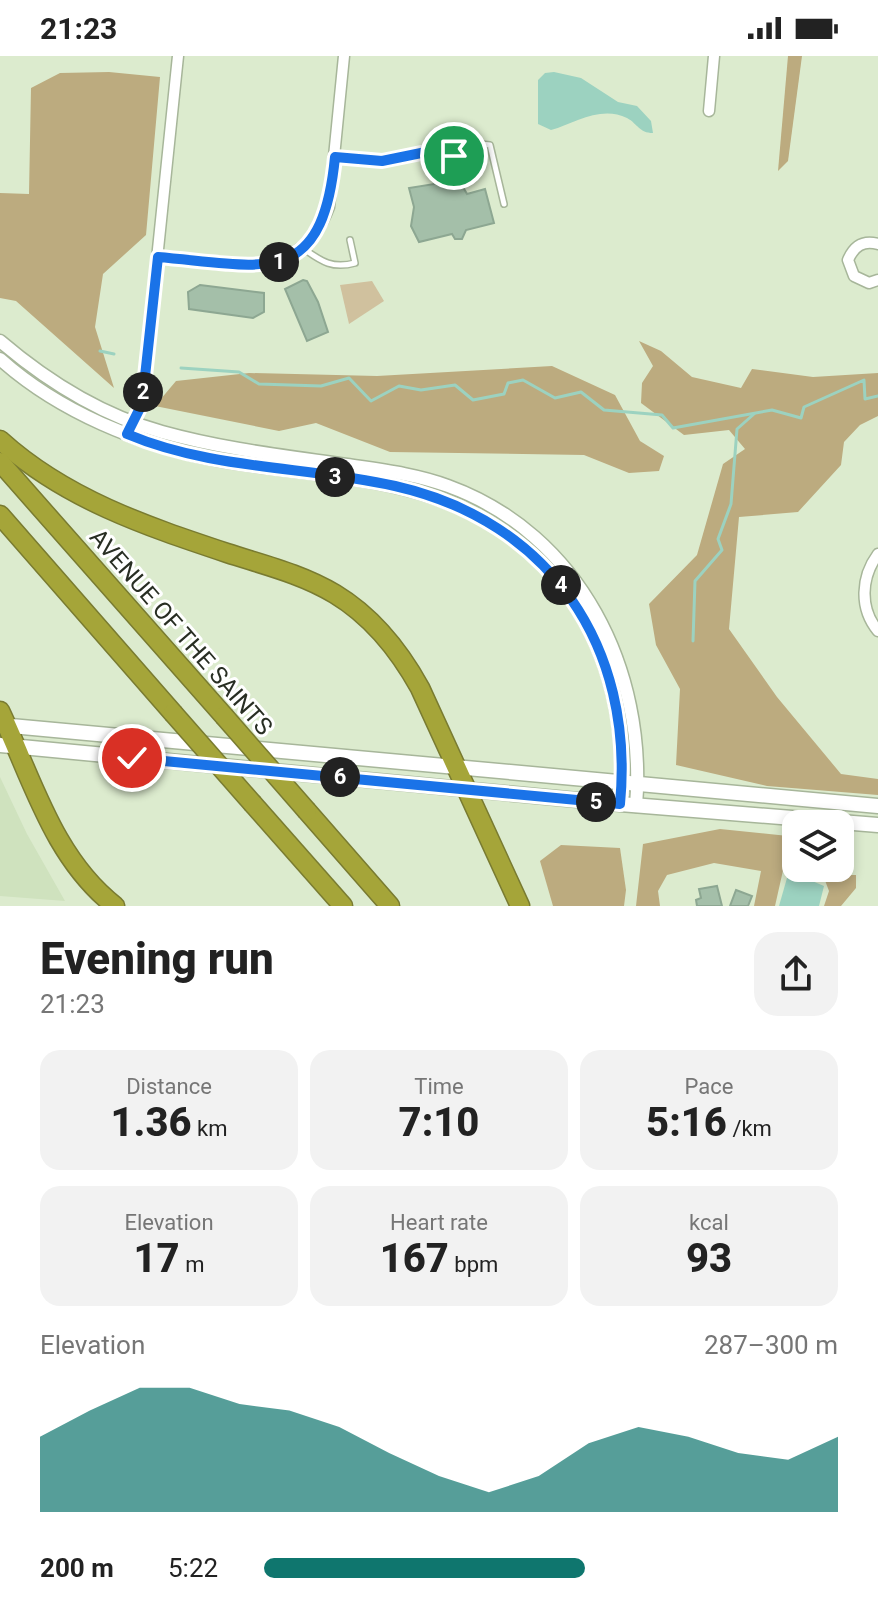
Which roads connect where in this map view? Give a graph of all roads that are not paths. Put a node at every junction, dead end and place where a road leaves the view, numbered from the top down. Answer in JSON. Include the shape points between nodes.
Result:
{"nodes":[{"id":1,"x":178,"y":56,"type":"edge"},
{"id":2,"x":344,"y":56,"type":"edge"},
{"id":3,"x":714,"y":56,"type":"edge"},
{"id":4,"x":709,"y":111,"type":"dead end"},
{"id":5,"x":455,"y":145,"type":"junction"},
{"id":6,"x":426,"y":152,"type":"junction"},
{"id":7,"x":335,"y":157,"type":"junction"},
{"id":8,"x":504,"y":204,"type":"dead end"},
{"id":9,"x":350,"y":240,"type":"dead end"},
{"id":10,"x":878,"y":244,"type":"edge"},
{"id":11,"x":304,"y":249,"type":"junction"},
{"id":12,"x":158,"y":257,"type":"junction"},
{"id":13,"x":878,"y":280,"type":"edge"},
{"id":14,"x":0,"y":341,"type":"edge"},
{"id":15,"x":0,"y":359,"type":"edge"},
{"id":16,"x":130,"y":428,"type":"junction"},
{"id":17,"x":0,"y":440,"type":"edge"},
{"id":18,"x":0,"y":462,"type":"edge"},
{"id":19,"x":0,"y":515,"type":"edge"},
{"id":20,"x":878,"y":554,"type":"edge"},
{"id":21,"x":878,"y":631,"type":"edge"},
{"id":22,"x":2,"y":720,"type":"edge"},
{"id":23,"x":9,"y":746,"type":"edge"},
{"id":24,"x":460,"y":770,"type":"junction"},
{"id":25,"x":630,"y":786,"type":"junction"},
{"id":26,"x":469,"y":790,"type":"junction"},
{"id":27,"x":620,"y":804,"type":"junction"},
{"id":28,"x":636,"y":806,"type":"junction"},
{"id":29,"x":878,"y":806,"type":"edge"},
{"id":30,"x":878,"y":825,"type":"edge"},
{"id":31,"x":115,"y":906,"type":"edge"},
{"id":32,"x":343,"y":906,"type":"edge"},
{"id":33,"x":390,"y":906,"type":"edge"},
{"id":34,"x":520,"y":906,"type":"edge"}],
"edges":[{"from":1,"to":12,"type":"street"},
{"from":2,"to":7,"type":"street"},
{"from":3,"to":4,"type":"street"},
{"from":5,"to":6,"type":"lane"},
{"from":5,"to":6,"type":"lane","via":[[454,156],[443,165],[432,162]]},
{"from":5,"to":8,"type":"lane","via":[[490,145]]},
{"from":6,"to":7,"type":"lane","via":[[382,161]]},
{"from":7,"to":11,"type":"street","via":[[329,207],[321,229]]},
{"from":9,"to":11,"type":"lane","via":[[355,263],[350,265],[331,266]]},
{"from":10,"to":13,"type":"street","via":[[858,245],[848,260],[854,276],[869,283]]},
{"from":11,"to":12,"type":"street","via":[[280,262],[254,265]]},
{"from":12,"to":16,"type":"street","via":[[142,404]]},
{"from":14,"to":16,"type":"street","via":[[56,384]]},
{"from":15,"to":16,"type":"street","via":[[49,395]]},
{"from":16,"to":25,"type":"street","via":[[413,476],[483,501],[514,520],[563,565],[611,638],[631,708],[639,770]]},
{"from":17,"to":24,"type":"highway","via":[[63,486],[117,514],[307,580],[349,603],[401,656]]},
{"from":18,"to":33,"type":"highway","name":"AVENUE OF THE SAINTS","bridge":true},
{"from":19,"to":32,"type":"highway","bridge":true},
{"from":20,"to":21,"type":"street","via":[[864,593]]},
{"from":22,"to":23,"type":"highway"},
{"from":22,"to":24,"type":"main road"},
{"from":23,"to":26,"type":"main road"},
{"from":23,"to":31,"type":"highway","via":[[65,851]]},
{"from":24,"to":25,"type":"main road"},
{"from":24,"to":26,"type":"highway"},
{"from":25,"to":27,"type":"street"},
{"from":25,"to":28,"type":"street"},
{"from":25,"to":29,"type":"main road"},
{"from":26,"to":27,"type":"main road"},
{"from":26,"to":34,"type":"highway"},
{"from":27,"to":28,"type":"main road"},
{"from":28,"to":30,"type":"main road"}]}
